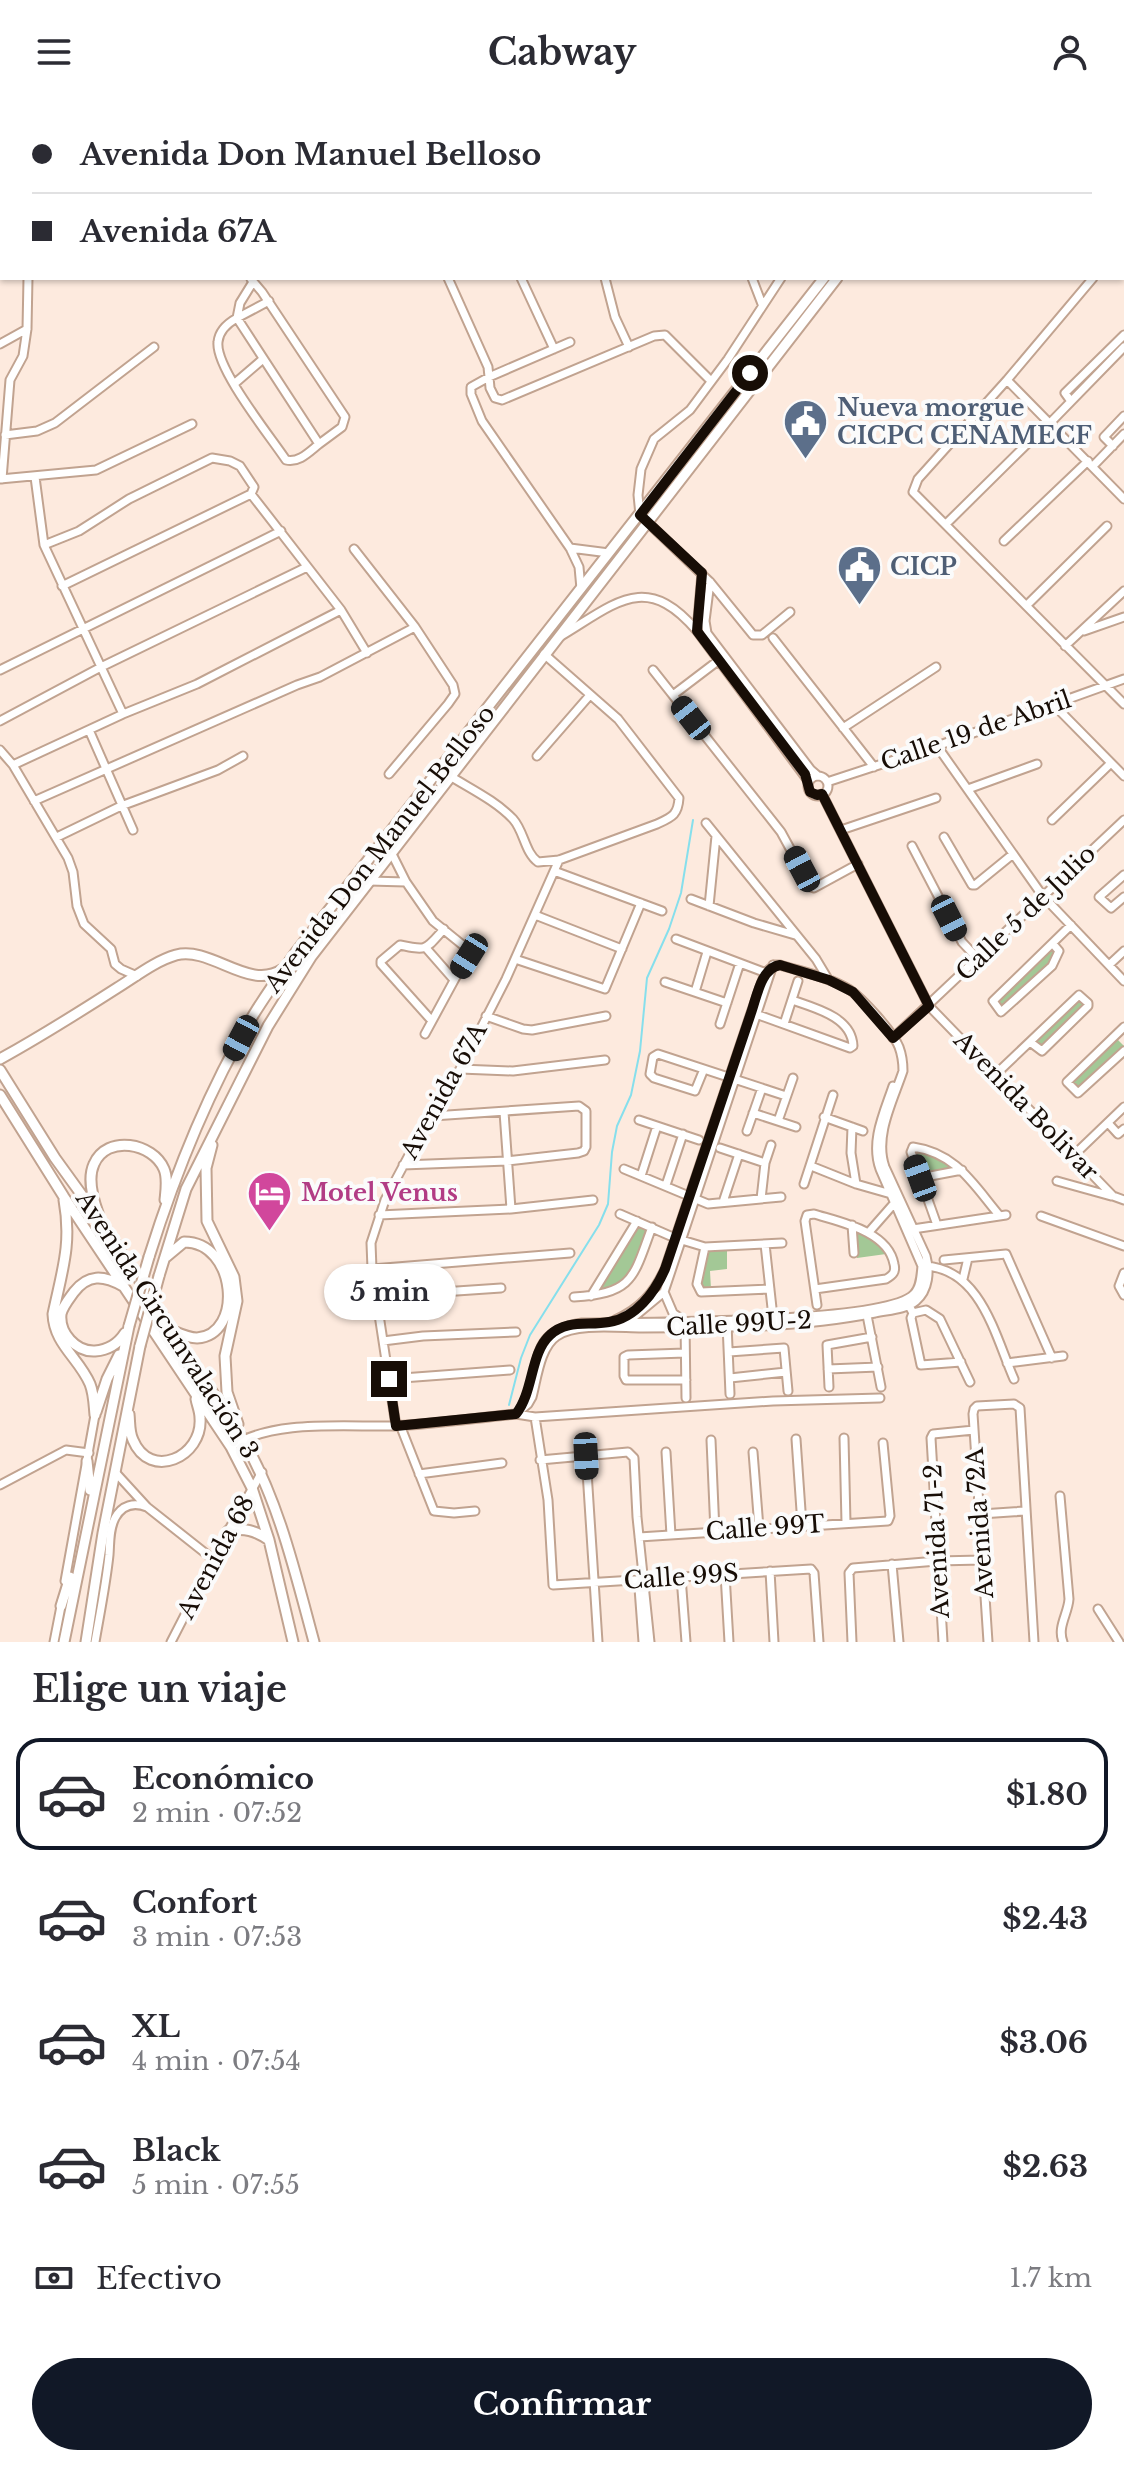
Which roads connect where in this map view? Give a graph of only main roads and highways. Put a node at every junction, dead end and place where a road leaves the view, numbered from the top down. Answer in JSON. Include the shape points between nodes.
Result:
{"nodes":[{"id":1,"x":822,"y":280,"type":"edge"},
{"id":2,"x":835,"y":280,"type":"edge"},
{"id":3,"x":643,"y":518,"type":"junction"},
{"id":4,"x":285,"y":968,"type":"junction"},
{"id":5,"x":0,"y":1059,"type":"edge"},
{"id":6,"x":0,"y":1070,"type":"edge"},
{"id":7,"x":0,"y":1095,"type":"edge"},
{"id":8,"x":216,"y":1127,"type":"junction"},
{"id":9,"x":64,"y":1197,"type":"junction"},
{"id":10,"x":163,"y":1210,"type":"junction"},
{"id":11,"x":102,"y":1223,"type":"junction"},
{"id":12,"x":161,"y":1263,"type":"junction"},
{"id":13,"x":127,"y":1288,"type":"junction"},
{"id":14,"x":129,"y":1326,"type":"junction"},
{"id":15,"x":173,"y":1331,"type":"junction"},
{"id":16,"x":125,"y":1341,"type":"junction"},
{"id":17,"x":194,"y":1391,"type":"junction"},
{"id":18,"x":128,"y":1405,"type":"junction"},
{"id":19,"x":243,"y":1439,"type":"junction"},
{"id":20,"x":88,"y":1457,"type":"road end"},
{"id":21,"x":91,"y":1501,"type":"junction"},
{"id":22,"x":228,"y":1531,"type":"road end"},
{"id":23,"x":269,"y":1540,"type":"junction"},
{"id":24,"x":78,"y":1568,"type":"junction"},
{"id":25,"x":61,"y":1606,"type":"road end"},
{"id":26,"x":64,"y":1642,"type":"edge"},
{"id":27,"x":86,"y":1642,"type":"edge"},
{"id":28,"x":293,"y":1642,"type":"edge"},
{"id":29,"x":314,"y":1642,"type":"edge"}],
"edges":[{"from":1,"to":3,"type":"main road","name":"Avenida Don Manuel Belloso"},
{"from":2,"to":3,"type":"main road","name":"Avenida Don Manuel Belloso"},
{"from":3,"to":4,"type":"main road","name":"Avenida Don Manuel Belloso","via":[[609,553]]},
{"from":3,"to":8,"type":"main road","name":"Avenida Don Manuel Belloso","via":[[311,957]]},
{"from":4,"to":5,"type":"main road","via":[[259,975],[178,955]]},
{"from":4,"to":10,"type":"main road","name":"Avenida Don Manuel Belloso","via":[[216,1086]]},
{"from":6,"to":11,"type":"main road","name":"Avenida Circunvalación 3"},
{"from":7,"to":9,"type":"main road","name":"Avenida Circunvalación 3"},
{"from":8,"to":12,"type":"main road","name":"Avenida Don Manuel Belloso","via":[[186,1189]]},
{"from":8,"to":19,"type":"main road","via":[[206,1168],[207,1221],[234,1277],[237,1301],[225,1356],[227,1392]]},
{"from":9,"to":13,"type":"main road","name":"Avenida Circunvalación 3"},
{"from":9,"to":16,"type":"main road","via":[[68,1249],[53,1325],[92,1388],[95,1415]]},
{"from":10,"to":11,"type":"main road","via":[[166,1172],[157,1157],[144,1148],[114,1147],[101,1154],[90,1180]]},
{"from":10,"to":14,"type":"main road","name":"Avenida Don Manuel Belloso","bridge":true},
{"from":11,"to":15,"type":"main road","name":"Avenida Circunvalación 3"},
{"from":12,"to":15,"type":"main road","via":[[184,1242],[196,1242],[210,1250],[230,1293],[225,1316],[213,1332],[198,1338]]},
{"from":12,"to":18,"type":"main road","name":"Avenida Don Manuel Belloso","bridge":true},
{"from":13,"to":14,"type":"main road","via":[[101,1277],[89,1278],[61,1315],[73,1344],[87,1352],[120,1341]]},
{"from":13,"to":17,"type":"main road","name":"Avenida Circunvalación 3"},
{"from":14,"to":16,"type":"main road","name":"Avenida Don Manuel Belloso"},
{"from":15,"to":19,"type":"main road","name":"Avenida Circunvalación 3"},
{"from":16,"to":21,"type":"main road","name":"Avenida Don Manuel Belloso"},
{"from":17,"to":18,"type":"main road","via":[[201,1419],[198,1434],[191,1447],[171,1461],[150,1458],[133,1442]]},
{"from":17,"to":23,"type":"main road","name":"Avenida Circunvalación 3","via":[[252,1488]]},
{"from":18,"to":27,"type":"main road","name":"Avenida Don Manuel Belloso"},
{"from":19,"to":29,"type":"main road","name":"Avenida Circunvalación 3","via":[[262,1472],[284,1532]]},
{"from":20,"to":21,"type":"main road"},
{"from":21,"to":24,"type":"main road","name":"Avenida Don Manuel Belloso"},
{"from":22,"to":23,"type":"main road","via":[[239,1528]]},
{"from":23,"to":28,"type":"main road","name":"Avenida Circunvalación 3"},
{"from":24,"to":25,"type":"main road"},
{"from":24,"to":26,"type":"main road","name":"Avenida Don Manuel Belloso"}]}
